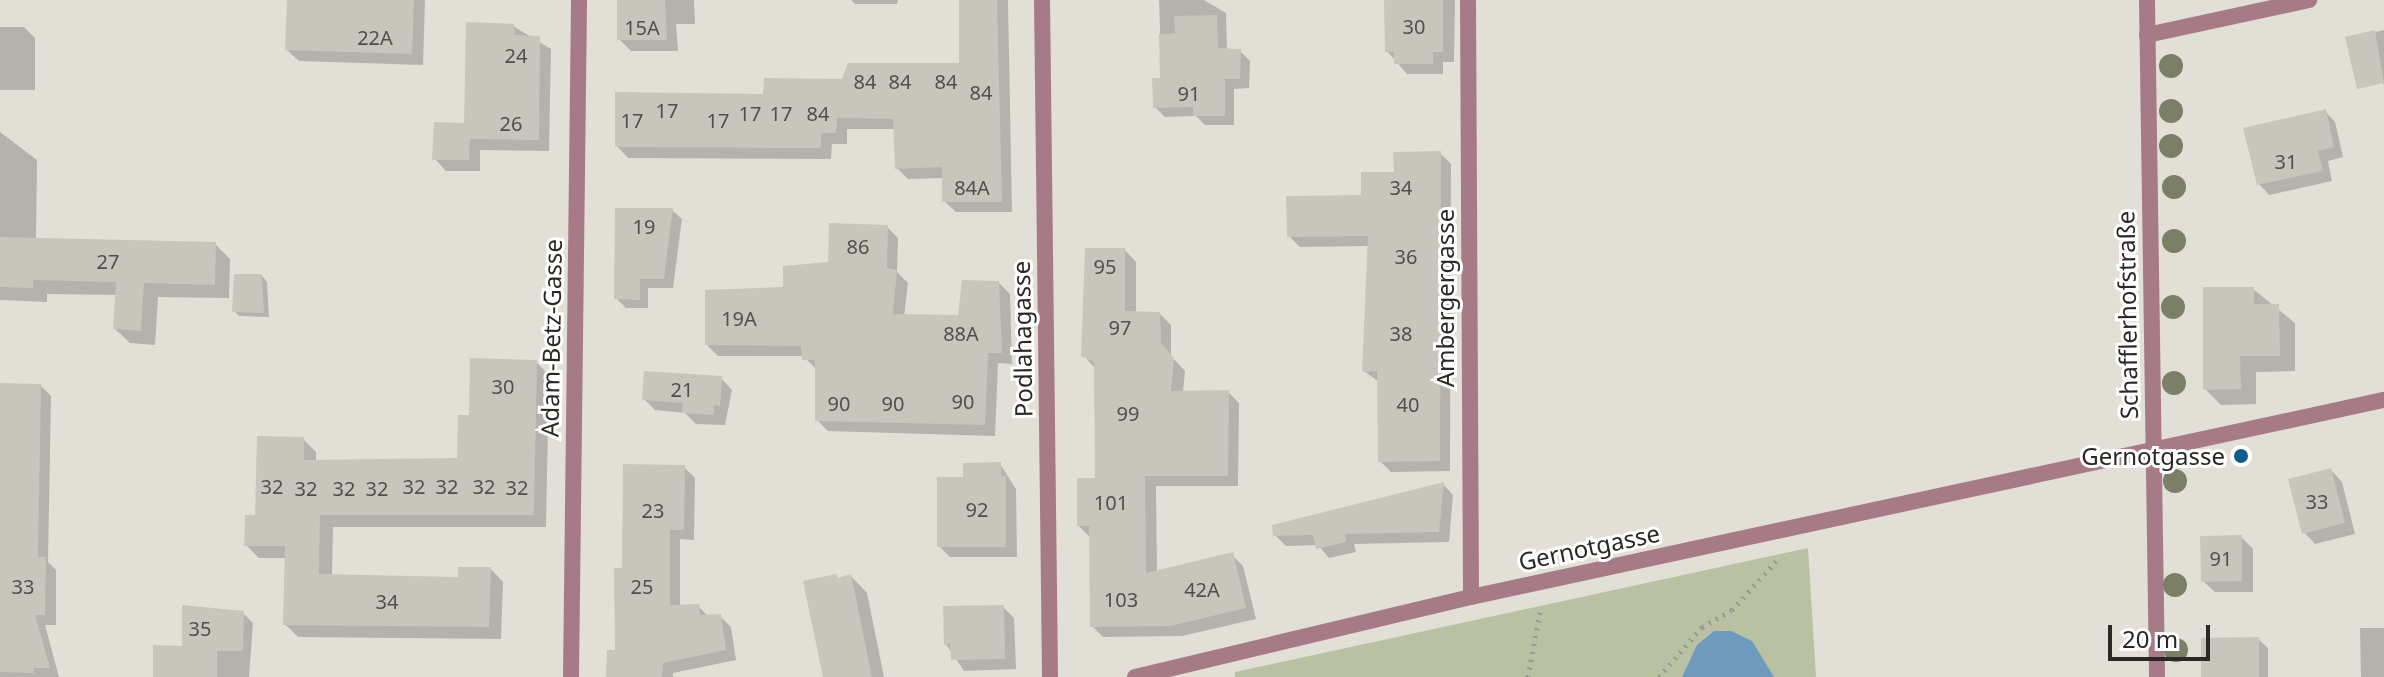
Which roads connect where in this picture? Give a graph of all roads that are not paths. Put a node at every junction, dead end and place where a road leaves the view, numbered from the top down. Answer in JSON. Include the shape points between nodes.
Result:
{"nodes":[{"id":1,"x":579,"y":0,"type":"edge"},
{"id":2,"x":1042,"y":0,"type":"edge"},
{"id":3,"x":1468,"y":0,"type":"edge"},
{"id":4,"x":2147,"y":0,"type":"edge"},
{"id":5,"x":2309,"y":0,"type":"edge"},
{"id":6,"x":2147,"y":35,"type":"junction"},
{"id":7,"x":2384,"y":400,"type":"edge"},
{"id":8,"x":2153,"y":450,"type":"junction"},
{"id":9,"x":1471,"y":597,"type":"junction"},
{"id":10,"x":571,"y":677,"type":"edge"},
{"id":11,"x":1050,"y":677,"type":"edge"},
{"id":12,"x":1135,"y":677,"type":"edge"},
{"id":13,"x":2157,"y":677,"type":"edge"}],
"edges":[{"from":1,"to":10,"type":"street","name":"Adam-Betz-Gasse"},
{"from":2,"to":11,"type":"street","name":"Podlahagasse"},
{"from":3,"to":9,"type":"street","name":"Ambergergasse"},
{"from":4,"to":6,"type":"street","name":"Schafflerhofstraße"},
{"from":5,"to":6,"type":"street"},
{"from":6,"to":8,"type":"street","name":"Schafflerhofstraße"},
{"from":7,"to":8,"type":"street","name":"Gernotgasse"},
{"from":8,"to":9,"type":"street","name":"Gernotgasse"},
{"from":8,"to":13,"type":"street","name":"Schafflerhofstraße"},
{"from":9,"to":12,"type":"street","name":"Gernotgasse"}]}
